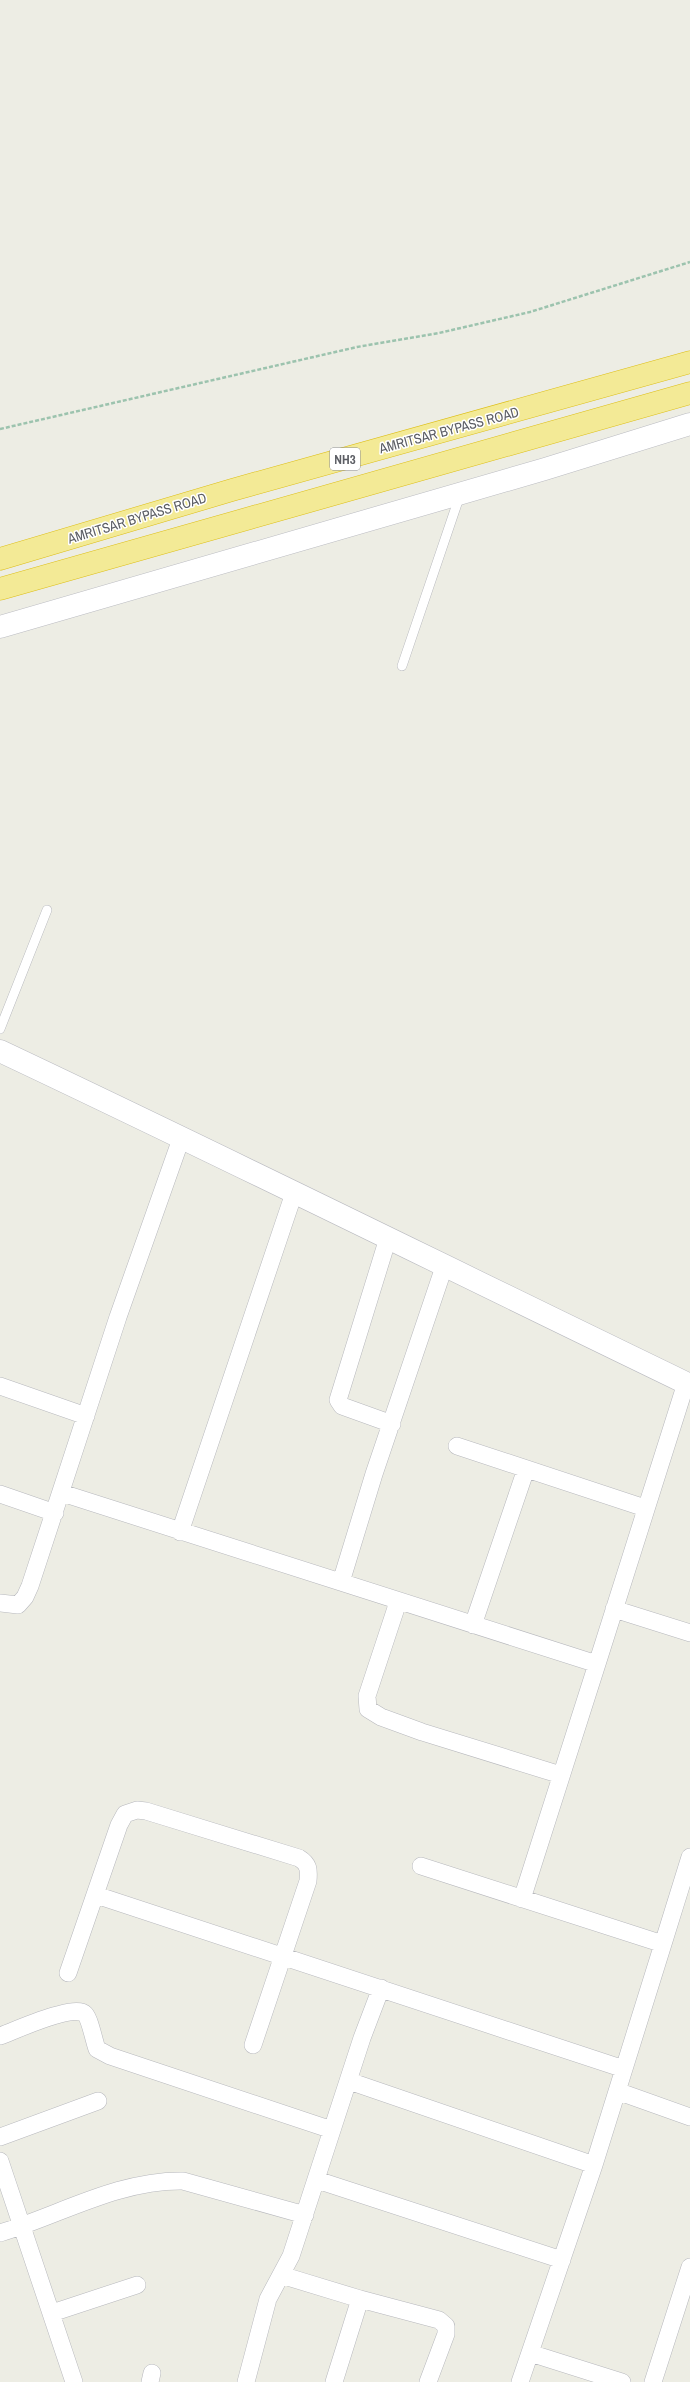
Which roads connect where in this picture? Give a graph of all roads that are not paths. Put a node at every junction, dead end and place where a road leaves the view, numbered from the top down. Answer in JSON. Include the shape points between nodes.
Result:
{"nodes":[{"id":1,"x":690,"y":362,"type":"edge"},
{"id":2,"x":690,"y":393,"type":"edge"},
{"id":3,"x":690,"y":424,"type":"edge"},
{"id":4,"x":460,"y":494,"type":"junction"},
{"id":5,"x":0,"y":559,"type":"edge"},
{"id":6,"x":0,"y":589,"type":"edge"},
{"id":7,"x":0,"y":627,"type":"edge"},
{"id":8,"x":402,"y":666,"type":"dead end"},
{"id":9,"x":47,"y":910,"type":"dead end"},
{"id":10,"x":0,"y":1029,"type":"edge"},
{"id":11,"x":0,"y":1051,"type":"edge"},
{"id":12,"x":182,"y":1136,"type":"junction"},
{"id":13,"x":294,"y":1193,"type":"junction"},
{"id":14,"x":388,"y":1238,"type":"junction"},
{"id":15,"x":444,"y":1267,"type":"junction"},
{"id":16,"x":688,"y":1384,"type":"edge"},
{"id":17,"x":0,"y":1386,"type":"edge"},
{"id":18,"x":86,"y":1416,"type":"junction"},
{"id":19,"x":392,"y":1424,"type":"junction"},
{"id":20,"x":457,"y":1446,"type":"dead end"},
{"id":21,"x":526,"y":1469,"type":"junction"},
{"id":22,"x":62,"y":1493,"type":"junction"},
{"id":23,"x":0,"y":1494,"type":"edge"},
{"id":24,"x":645,"y":1508,"type":"junction"},
{"id":25,"x":55,"y":1513,"type":"junction"},
{"id":26,"x":180,"y":1532,"type":"junction"},
{"id":27,"x":341,"y":1582,"type":"junction"},
{"id":28,"x":398,"y":1602,"type":"junction"},
{"id":29,"x":0,"y":1603,"type":"edge"},
{"id":30,"x":614,"y":1609,"type":"junction"},
{"id":31,"x":473,"y":1625,"type":"junction"},
{"id":32,"x":690,"y":1633,"type":"edge"},
{"id":33,"x":597,"y":1664,"type":"junction"},
{"id":34,"x":561,"y":1775,"type":"junction"},
{"id":35,"x":690,"y":1857,"type":"edge"},
{"id":36,"x":421,"y":1866,"type":"dead end"},
{"id":37,"x":96,"y":1895,"type":"junction"},
{"id":38,"x":522,"y":1899,"type":"junction"},
{"id":39,"x":663,"y":1944,"type":"junction"},
{"id":40,"x":282,"y":1956,"type":"junction"},
{"id":41,"x":68,"y":1973,"type":"dead end"},
{"id":42,"x":381,"y":1988,"type":"junction"},
{"id":43,"x":0,"y":2036,"type":"edge"},
{"id":44,"x":253,"y":2045,"type":"dead end"},
{"id":45,"x":624,"y":2069,"type":"junction"},
{"id":46,"x":348,"y":2081,"type":"junction"},
{"id":47,"x":617,"y":2091,"type":"junction"},
{"id":48,"x":98,"y":2101,"type":"dead end"},
{"id":49,"x":690,"y":2117,"type":"edge"},
{"id":50,"x":332,"y":2130,"type":"junction"},
{"id":51,"x":0,"y":2137,"type":"edge"},
{"id":52,"x":0,"y":2161,"type":"edge"},
{"id":53,"x":594,"y":2165,"type":"junction"},
{"id":54,"x":317,"y":2180,"type":"junction"},
{"id":55,"x":305,"y":2214,"type":"junction"},
{"id":56,"x":23,"y":2226,"type":"junction"},
{"id":57,"x":0,"y":2233,"type":"edge"},
{"id":58,"x":562,"y":2260,"type":"junction"},
{"id":59,"x":690,"y":2267,"type":"edge"},
{"id":60,"x":281,"y":2275,"type":"junction"},
{"id":61,"x":137,"y":2285,"type":"dead end"},
{"id":62,"x":360,"y":2299,"type":"junction"},
{"id":63,"x":52,"y":2313,"type":"junction"},
{"id":64,"x":530,"y":2353,"type":"junction"},
{"id":65,"x":74,"y":2382,"type":"edge"},
{"id":66,"x":246,"y":2382,"type":"edge"},
{"id":67,"x":334,"y":2382,"type":"edge"},
{"id":68,"x":428,"y":2382,"type":"edge"},
{"id":69,"x":520,"y":2382,"type":"edge"},
{"id":70,"x":622,"y":2382,"type":"edge"},
{"id":71,"x":653,"y":2382,"type":"edge"}],
"edges":[{"from":1,"to":5,"type":"highway","name":"AMRITSAR BYPASS ROAD","number":"NH3","via":[[232,490]]},
{"from":2,"to":6,"type":"highway","name":"AMRITSAR BYPASS ROAD","number":"NH3"},
{"from":3,"to":4,"type":"street"},
{"from":4,"to":7,"type":"street"},
{"from":4,"to":8,"type":"lane"},
{"from":9,"to":10,"type":"lane"},
{"from":11,"to":12,"type":"street"},
{"from":12,"to":13,"type":"street"},
{"from":12,"to":18,"type":"street"},
{"from":13,"to":14,"type":"street"},
{"from":13,"to":26,"type":"street"},
{"from":14,"to":15,"type":"street"},
{"from":14,"to":19,"type":"street","via":[[338,1400],[342,1406]]},
{"from":15,"to":16,"type":"street"},
{"from":15,"to":19,"type":"street"},
{"from":16,"to":24,"type":"street"},
{"from":17,"to":18,"type":"street"},
{"from":18,"to":22,"type":"street"},
{"from":19,"to":27,"type":"street"},
{"from":20,"to":21,"type":"street"},
{"from":21,"to":24,"type":"street"},
{"from":21,"to":31,"type":"street"},
{"from":22,"to":25,"type":"street"},
{"from":22,"to":26,"type":"street"},
{"from":23,"to":25,"type":"street"},
{"from":24,"to":30,"type":"street"},
{"from":25,"to":29,"type":"street","via":[[25,1598],[18,1605]]},
{"from":26,"to":27,"type":"street"},
{"from":27,"to":28,"type":"street"},
{"from":28,"to":31,"type":"street"},
{"from":28,"to":34,"type":"street","via":[[367,1696],[368,1709],[380,1717],[422,1732]]},
{"from":30,"to":32,"type":"street"},
{"from":30,"to":33,"type":"street"},
{"from":31,"to":33,"type":"street"},
{"from":33,"to":34,"type":"street"},
{"from":34,"to":38,"type":"street"},
{"from":35,"to":39,"type":"street"},
{"from":36,"to":38,"type":"street"},
{"from":37,"to":40,"type":"street"},
{"from":37,"to":40,"type":"street","via":[[119,1825],[125,1814],[132,1811],[146,1811],[300,1858],[306,1862],[309,1870],[308,1881]]},
{"from":37,"to":41,"type":"street"},
{"from":38,"to":39,"type":"street"},
{"from":39,"to":45,"type":"street"},
{"from":40,"to":42,"type":"street"},
{"from":40,"to":44,"type":"street"},
{"from":42,"to":45,"type":"street"},
{"from":42,"to":46,"type":"street"},
{"from":43,"to":50,"type":"street","via":[[61,2014],[81,2011],[86,2017],[97,2049],[110,2056]]},
{"from":45,"to":47,"type":"street"},
{"from":46,"to":50,"type":"street"},
{"from":46,"to":53,"type":"street"},
{"from":47,"to":49,"type":"street"},
{"from":47,"to":53,"type":"street"},
{"from":48,"to":51,"type":"street"},
{"from":50,"to":54,"type":"street"},
{"from":52,"to":56,"type":"street"},
{"from":53,"to":58,"type":"street"},
{"from":54,"to":55,"type":"street"},
{"from":54,"to":58,"type":"street"},
{"from":55,"to":56,"type":"street","via":[[182,2181],[166,2181],[119,2190]]},
{"from":55,"to":60,"type":"street","via":[[291,2256]]},
{"from":56,"to":57,"type":"street"},
{"from":56,"to":63,"type":"street"},
{"from":58,"to":64,"type":"street"},
{"from":59,"to":71,"type":"street"},
{"from":60,"to":62,"type":"street"},
{"from":60,"to":66,"type":"street","via":[[268,2299]]},
{"from":61,"to":63,"type":"street"},
{"from":62,"to":67,"type":"street"},
{"from":62,"to":68,"type":"street","via":[[439,2320],[446,2326],[446,2334]]},
{"from":63,"to":65,"type":"street"},
{"from":64,"to":69,"type":"street"},
{"from":64,"to":70,"type":"street"}]}
